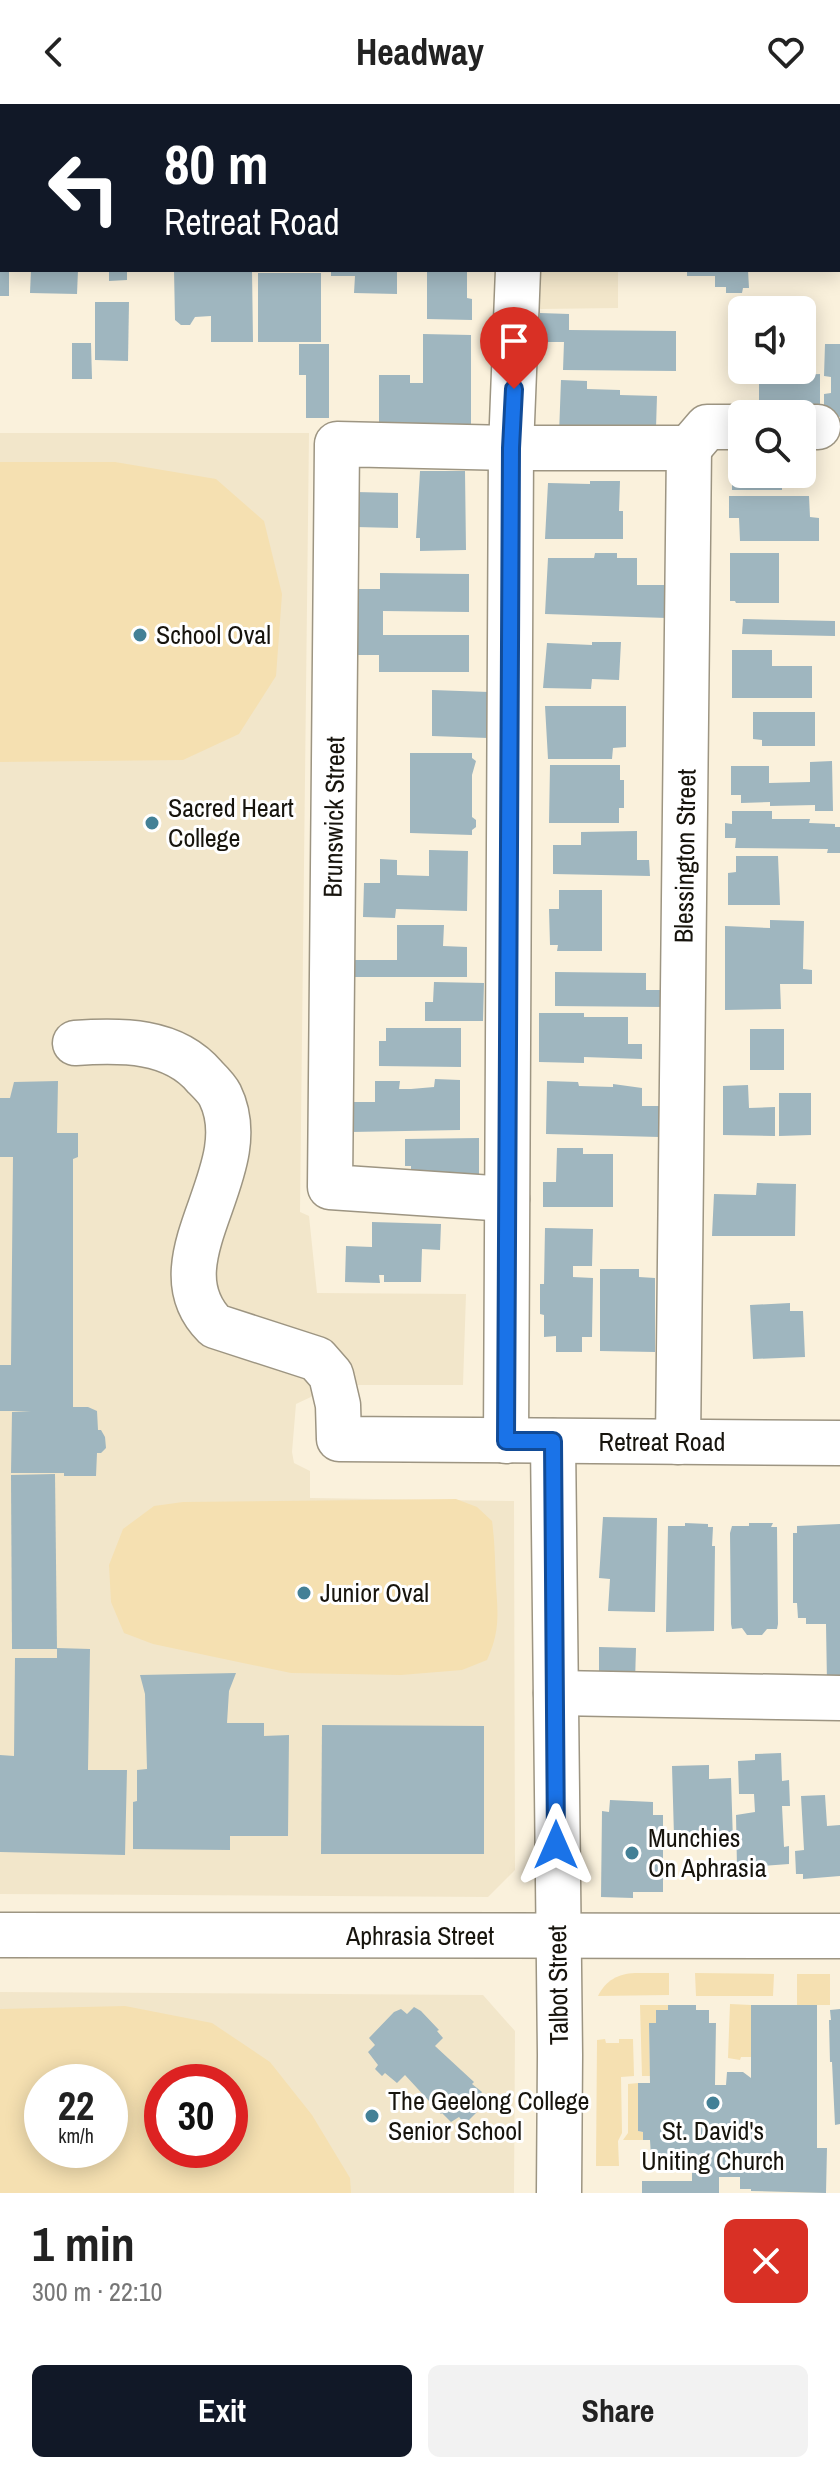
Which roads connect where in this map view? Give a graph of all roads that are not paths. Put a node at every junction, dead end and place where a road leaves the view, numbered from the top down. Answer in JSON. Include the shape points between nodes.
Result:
{"nodes":[{"id":1,"x":518,"y":272,"type":"edge"},
{"id":2,"x":728,"y":427,"type":"edge"},
{"id":3,"x":511,"y":448,"type":"junction"},
{"id":4,"x":689,"y":448,"type":"junction"},
{"id":5,"x":75,"y":1043,"type":"dead end"},
{"id":6,"x":507,"y":1199,"type":"junction"},
{"id":7,"x":506,"y":1441,"type":"junction"},
{"id":8,"x":553,"y":1441,"type":"junction"},
{"id":9,"x":678,"y":1442,"type":"junction"},
{"id":10,"x":840,"y":1443,"type":"edge"},
{"id":11,"x":556,"y":1693,"type":"junction"},
{"id":12,"x":840,"y":1698,"type":"edge"},
{"id":13,"x":0,"y":1935,"type":"edge"},
{"id":14,"x":840,"y":1936,"type":"edge"},
{"id":15,"x":557,"y":1937,"type":"junction"},
{"id":16,"x":559,"y":2193,"type":"edge"}],
"edges":[{"from":1,"to":3,"type":"street"},
{"from":2,"to":4,"type":"street","via":[[707,427]]},
{"from":3,"to":4,"type":"street"},
{"from":3,"to":6,"type":"street"},
{"from":3,"to":6,"type":"street","name":"Brunswick Street","via":[[337,444],[330,1187]]},
{"from":4,"to":9,"type":"street","name":"Blessington Street"},
{"from":5,"to":7,"type":"street","name":"Retreat Road","via":[[152,1045],[194,1064],[220,1094],[228,1119],[228,1151],[192,1276],[194,1295],[215,1326],[317,1359],[331,1375],[339,1439]]},
{"from":6,"to":7,"type":"street"},
{"from":7,"to":8,"type":"street","name":"Retreat Road"},
{"from":8,"to":9,"type":"street","name":"Retreat Road"},
{"from":8,"to":11,"type":"street","name":"Talbot Street"},
{"from":9,"to":10,"type":"street","name":"Retreat Road"},
{"from":11,"to":12,"type":"street"},
{"from":11,"to":15,"type":"street","name":"Talbot Street"},
{"from":13,"to":15,"type":"street","name":"Aphrasia Street"},
{"from":14,"to":15,"type":"street","name":"Aphrasia Street"},
{"from":15,"to":16,"type":"street","name":"Talbot Street"}]}
